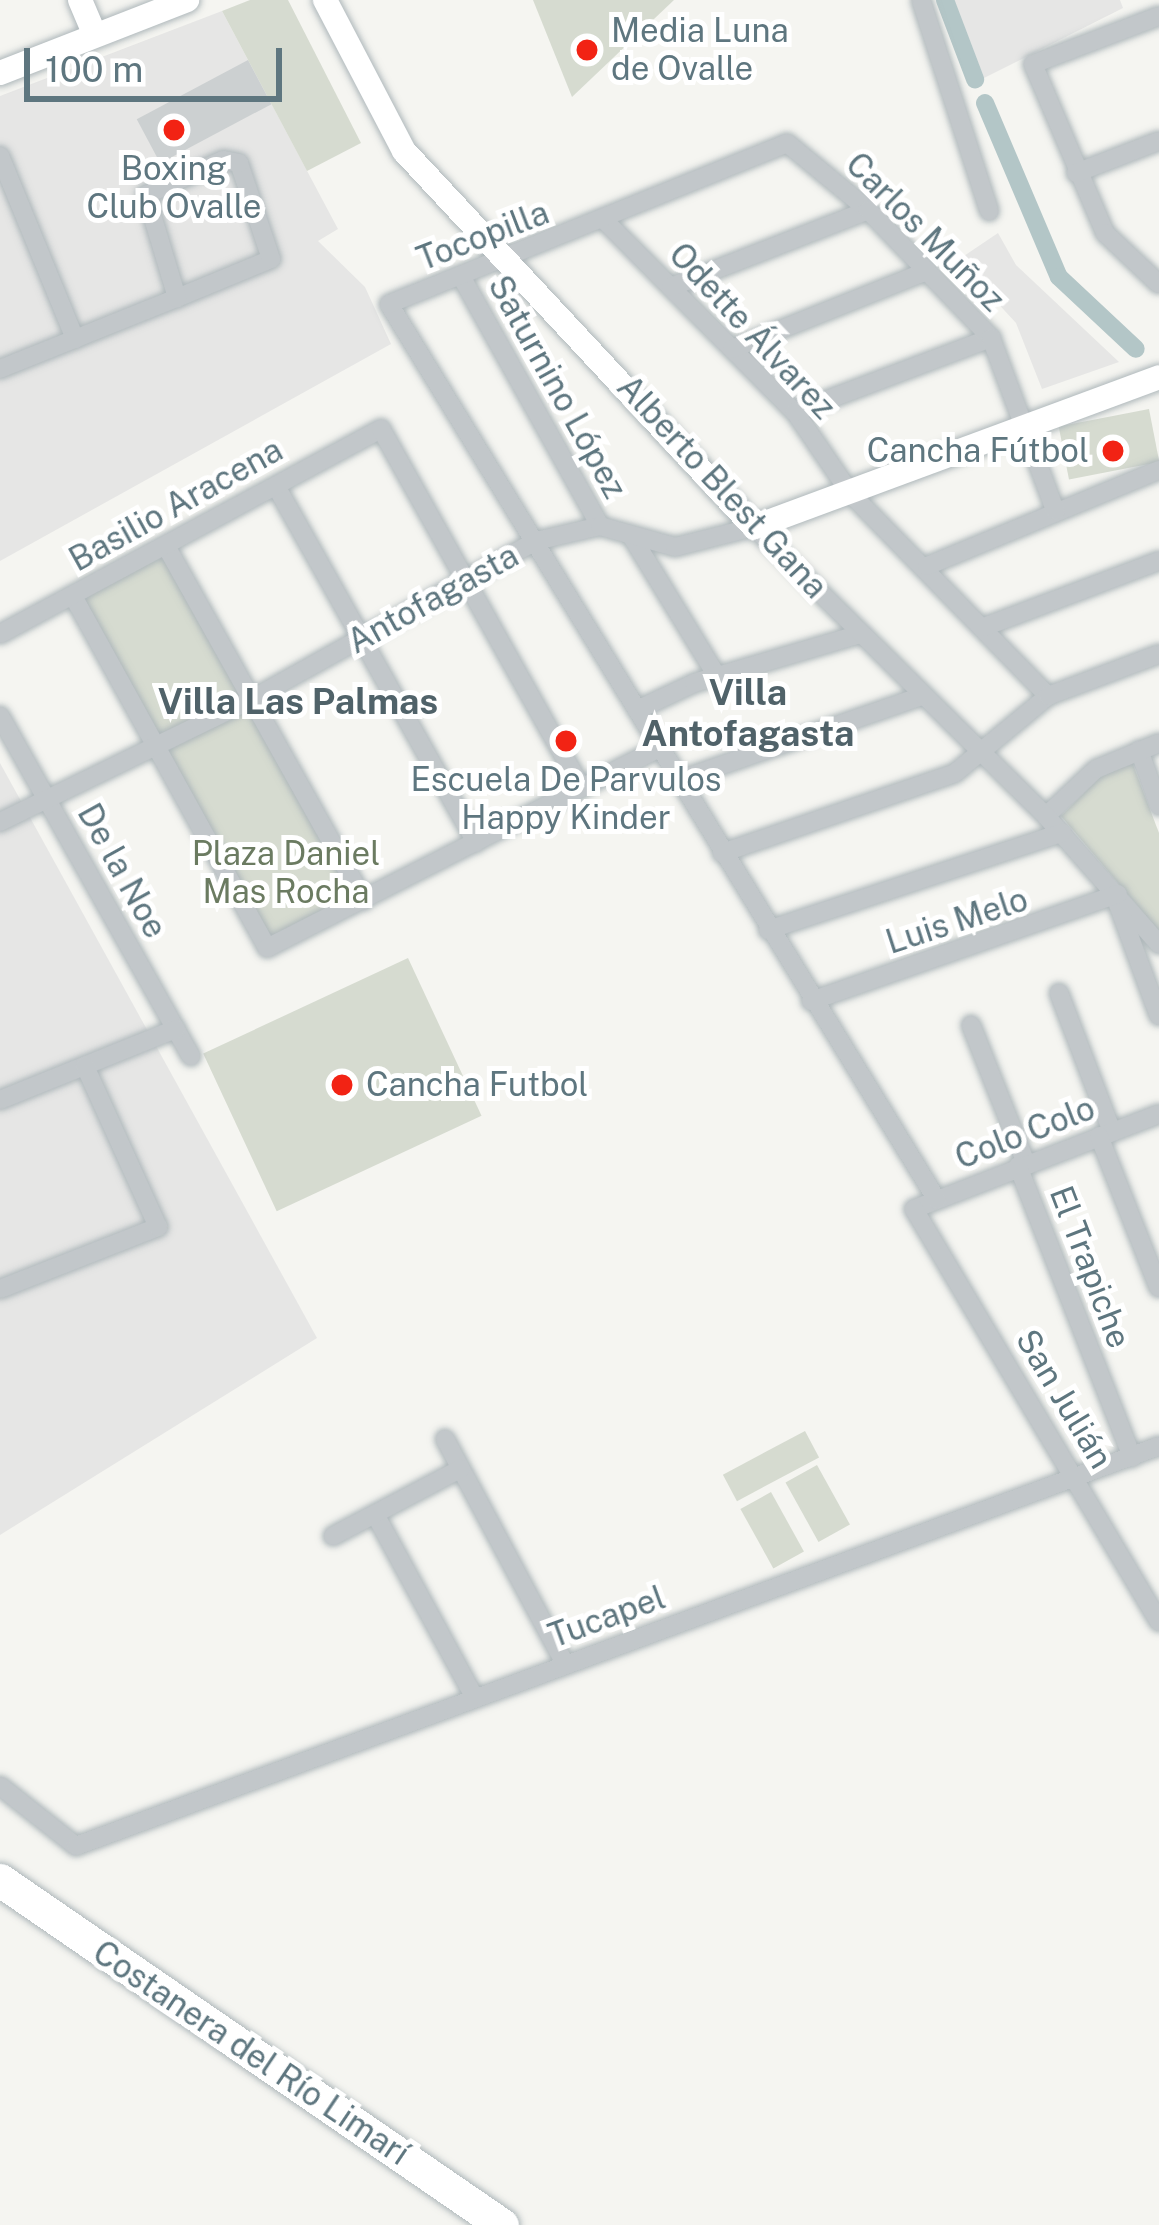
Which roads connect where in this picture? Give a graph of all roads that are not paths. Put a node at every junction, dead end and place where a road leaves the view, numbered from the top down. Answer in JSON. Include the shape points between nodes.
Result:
{"nodes":[{"id":1,"x":80,"y":0,"type":"edge"},
{"id":2,"x":187,"y":0,"type":"edge"},
{"id":3,"x":325,"y":0,"type":"edge"},
{"id":4,"x":921,"y":0,"type":"edge"},
{"id":5,"x":1151,"y":12,"type":"edge"},
{"id":6,"x":95,"y":34,"type":"junction"},
{"id":7,"x":0,"y":73,"type":"edge"},
{"id":8,"x":1159,"y":141,"type":"edge"},
{"id":9,"x":788,"y":143,"type":"joint"},
{"id":10,"x":0,"y":156,"type":"edge"},
{"id":11,"x":1076,"y":173,"type":"junction"},
{"id":12,"x":868,"y":210,"type":"junction"},
{"id":13,"x":989,"y":211,"type":"dead end"},
{"id":14,"x":604,"y":221,"type":"junction"},
{"id":15,"x":510,"y":258,"type":"junction"},
{"id":16,"x":927,"y":271,"type":"junction"},
{"id":17,"x":461,"y":276,"type":"junction"},
{"id":18,"x":1159,"y":284,"type":"edge"},
{"id":19,"x":671,"y":287,"type":"junction"},
{"id":20,"x":177,"y":298,"type":"junction"},
{"id":21,"x":991,"y":338,"type":"junction"},
{"id":22,"x":75,"y":339,"type":"junction"},
{"id":23,"x":732,"y":349,"type":"junction"},
{"id":24,"x":0,"y":369,"type":"edge"},
{"id":25,"x":1159,"y":377,"type":"edge"},
{"id":26,"x":794,"y":412,"type":"junction"},
{"id":27,"x":1025,"y":420,"type":"junction"},
{"id":28,"x":1159,"y":470,"type":"edge"},
{"id":29,"x":275,"y":486,"type":"junction"},
{"id":30,"x":850,"y":493,"type":"junction"},
{"id":31,"x":1055,"y":510,"type":"junction"},
{"id":32,"x":600,"y":526,"type":"junction"},
{"id":33,"x":754,"y":527,"type":"junction"},
{"id":34,"x":632,"y":537,"type":"junction"},
{"id":35,"x":536,"y":541,"type":"junction"},
{"id":36,"x":166,"y":546,"type":"junction"},
{"id":37,"x":1159,"y":561,"type":"edge"},
{"id":38,"x":927,"y":566,"type":"junction"},
{"id":39,"x":471,"y":580,"type":"junction"},
{"id":40,"x":73,"y":596,"type":"junction"},
{"id":41,"x":984,"y":627,"type":"junction"},
{"id":42,"x":0,"y":634,"type":"edge"},
{"id":43,"x":860,"y":634,"type":"junction"},
{"id":44,"x":363,"y":639,"type":"junction"},
{"id":45,"x":1159,"y":654,"type":"edge"},
{"id":46,"x":717,"y":676,"type":"junction"},
{"id":47,"x":1048,"y":696,"type":"junction"},
{"id":48,"x":922,"y":697,"type":"junction"},
{"id":49,"x":251,"y":699,"type":"junction"},
{"id":50,"x":637,"y":710,"type":"junction"},
{"id":51,"x":0,"y":716,"type":"edge"},
{"id":52,"x":1159,"y":743,"type":"edge"},
{"id":53,"x":159,"y":747,"type":"junction"},
{"id":54,"x":659,"y":748,"type":"junction"},
{"id":55,"x":1138,"y":750,"type":"junction"},
{"id":56,"x":980,"y":751,"type":"junction"},
{"id":57,"x":679,"y":780,"type":"junction"},
{"id":58,"x":582,"y":788,"type":"junction"},
{"id":59,"x":50,"y":804,"type":"junction"},
{"id":60,"x":1159,"y":806,"type":"edge"},
{"id":61,"x":1046,"y":816,"type":"junction"},
{"id":62,"x":0,"y":822,"type":"edge"},
{"id":63,"x":1062,"y":833,"type":"junction"},
{"id":64,"x":476,"y":843,"type":"junction"},
{"id":65,"x":722,"y":853,"type":"junction"},
{"id":66,"x":1118,"y":897,"type":"junction"},
{"id":67,"x":364,"y":900,"type":"junction"},
{"id":68,"x":768,"y":929,"type":"junction"},
{"id":69,"x":1159,"y":944,"type":"edge"},
{"id":70,"x":1059,"y":993,"type":"dead end"},
{"id":71,"x":811,"y":1001,"type":"junction"},
{"id":72,"x":1159,"y":1016,"type":"edge"},
{"id":73,"x":971,"y":1025,"type":"dead end"},
{"id":74,"x":176,"y":1029,"type":"junction"},
{"id":75,"x":190,"y":1056,"type":"dead end"},
{"id":76,"x":85,"y":1066,"type":"junction"},
{"id":77,"x":0,"y":1100,"type":"edge"},
{"id":78,"x":1159,"y":1114,"type":"edge"},
{"id":79,"x":1105,"y":1134,"type":"junction"},
{"id":80,"x":1022,"y":1164,"type":"junction"},
{"id":81,"x":938,"y":1199,"type":"junction"},
{"id":82,"x":914,"y":1209,"type":"joint"},
{"id":83,"x":1159,"y":1288,"type":"edge"},
{"id":84,"x":0,"y":1289,"type":"edge"},
{"id":85,"x":445,"y":1439,"type":"dead end"},
{"id":86,"x":1159,"y":1446,"type":"edge"},
{"id":87,"x":1132,"y":1457,"type":"junction"},
{"id":88,"x":460,"y":1469,"type":"junction"},
{"id":89,"x":1077,"y":1479,"type":"junction"},
{"id":90,"x":375,"y":1514,"type":"junction"},
{"id":91,"x":333,"y":1536,"type":"dead end"},
{"id":92,"x":1159,"y":1622,"type":"edge"},
{"id":93,"x":565,"y":1664,"type":"junction"},
{"id":94,"x":476,"y":1698,"type":"junction"},
{"id":95,"x":0,"y":1786,"type":"edge"},
{"id":96,"x":0,"y":1880,"type":"edge"},
{"id":97,"x":502,"y":2225,"type":"edge"}],
"edges":[{"from":1,"to":6,"type":"street"},
{"from":2,"to":6,"type":"street"},
{"from":3,"to":15,"type":"street","name":"Alberto Blest Gana","via":[[404,152]]},
{"from":4,"to":13,"type":"street"},
{"from":5,"to":11,"type":"street","via":[[1033,64]]},
{"from":6,"to":7,"type":"street"},
{"from":8,"to":11,"type":"street"},
{"from":9,"to":12,"type":"street","name":"Carlos Muñoz"},
{"from":9,"to":14,"type":"street","name":"Tocopilla"},
{"from":10,"to":22,"type":"street"},
{"from":11,"to":18,"type":"street","via":[[1105,233]]},
{"from":12,"to":16,"type":"street","name":"Carlos Muñoz"},
{"from":12,"to":19,"type":"street"},
{"from":14,"to":15,"type":"street","name":"Tocopilla"},
{"from":14,"to":19,"type":"street","name":"Odette Álvarez"},
{"from":15,"to":17,"type":"street","name":"Tocopilla"},
{"from":15,"to":33,"type":"street","name":"Alberto Blest Gana"},
{"from":16,"to":21,"type":"street","name":"Carlos Muñoz"},
{"from":16,"to":23,"type":"street"},
{"from":17,"to":32,"type":"street","name":"Saturnino López"},
{"from":17,"to":35,"type":"street","name":"Tocopilla","via":[[389,304]]},
{"from":19,"to":23,"type":"street","name":"Odette Álvarez"},
{"from":20,"to":20,"type":"street","via":[[271,259],[239,163],[223,160],[146,195]]},
{"from":20,"to":22,"type":"street"},
{"from":21,"to":26,"type":"street"},
{"from":21,"to":27,"type":"street","name":"Carlos Muñoz"},
{"from":22,"to":24,"type":"street"},
{"from":23,"to":26,"type":"street","name":"Odette Álvarez"},
{"from":25,"to":27,"type":"street"},
{"from":26,"to":30,"type":"street","name":"Odette Álvarez"},
{"from":27,"to":30,"type":"street"},
{"from":27,"to":31,"type":"street","name":"Carlos Muñoz"},
{"from":28,"to":31,"type":"street"},
{"from":29,"to":36,"type":"street","name":"Basilio Aracena"},
{"from":29,"to":39,"type":"street","name":"Basilio Aracena","via":[[381,429]]},
{"from":29,"to":44,"type":"street"},
{"from":30,"to":33,"type":"street"},
{"from":30,"to":38,"type":"street","name":"Odette Álvarez"},
{"from":31,"to":38,"type":"street"},
{"from":32,"to":34,"type":"street"},
{"from":32,"to":35,"type":"street","name":"Antofagasta"},
{"from":33,"to":34,"type":"street","via":[[675,547]]},
{"from":33,"to":43,"type":"street","name":"Alberto Blest Gana"},
{"from":34,"to":46,"type":"street","name":"Saturnino López"},
{"from":35,"to":39,"type":"street","name":"Antofagasta"},
{"from":35,"to":50,"type":"street"},
{"from":36,"to":40,"type":"street","name":"Basilio Aracena"},
{"from":36,"to":49,"type":"street"},
{"from":37,"to":41,"type":"street"},
{"from":38,"to":41,"type":"street","name":"Odette Álvarez"},
{"from":39,"to":44,"type":"street","name":"Antofagasta"},
{"from":39,"to":58,"type":"street"},
{"from":40,"to":42,"type":"street","name":"Basilio Aracena"},
{"from":40,"to":53,"type":"street"},
{"from":41,"to":47,"type":"street","name":"Odette Álvarez"},
{"from":43,"to":46,"type":"street"},
{"from":43,"to":48,"type":"street","name":"Alberto Blest Gana"},
{"from":44,"to":49,"type":"street","name":"Antofagasta"},
{"from":44,"to":64,"type":"street"},
{"from":45,"to":47,"type":"street"},
{"from":46,"to":50,"type":"street"},
{"from":47,"to":56,"type":"street"},
{"from":48,"to":56,"type":"street","name":"Alberto Blest Gana"},
{"from":48,"to":57,"type":"street"},
{"from":49,"to":53,"type":"street","name":"Antofagasta"},
{"from":49,"to":67,"type":"street"},
{"from":50,"to":54,"type":"street"},
{"from":51,"to":59,"type":"street","name":"De la Noe"},
{"from":52,"to":55,"type":"street"},
{"from":53,"to":59,"type":"street","name":"Antofagasta"},
{"from":53,"to":67,"type":"street","via":[[267,948]]},
{"from":54,"to":57,"type":"street"},
{"from":54,"to":58,"type":"street"},
{"from":55,"to":60,"type":"street"},
{"from":55,"to":61,"type":"street","via":[[1096,769]]},
{"from":56,"to":61,"type":"street","name":"Alberto Blest Gana"},
{"from":56,"to":65,"type":"street","via":[[955,773]]},
{"from":57,"to":65,"type":"street"},
{"from":58,"to":64,"type":"street"},
{"from":59,"to":62,"type":"street","name":"Antofagasta"},
{"from":59,"to":74,"type":"street","name":"De la Noe"},
{"from":61,"to":63,"type":"street","name":"Alberto Blest Gana"},
{"from":63,"to":66,"type":"street","name":"Alberto Blest Gana"},
{"from":63,"to":68,"type":"street"},
{"from":64,"to":67,"type":"street"},
{"from":65,"to":68,"type":"street"},
{"from":66,"to":69,"type":"street","name":"Alberto Blest Gana"},
{"from":66,"to":71,"type":"street","name":"Luis Melo"},
{"from":66,"to":72,"type":"street"},
{"from":68,"to":71,"type":"street"},
{"from":70,"to":79,"type":"street"},
{"from":71,"to":81,"type":"street"},
{"from":73,"to":80,"type":"street","name":"El Trapiche"},
{"from":74,"to":75,"type":"street","name":"De la Noe"},
{"from":74,"to":76,"type":"street"},
{"from":76,"to":77,"type":"street"},
{"from":76,"to":84,"type":"street","via":[[158,1227]]},
{"from":78,"to":79,"type":"street","name":"Colo Colo"},
{"from":79,"to":80,"type":"street","name":"Colo Colo"},
{"from":79,"to":83,"type":"street"},
{"from":80,"to":81,"type":"street","name":"Colo Colo"},
{"from":80,"to":87,"type":"street","name":"El Trapiche"},
{"from":81,"to":82,"type":"street","name":"Colo Colo"},
{"from":82,"to":89,"type":"street","name":"San Julián"},
{"from":85,"to":88,"type":"street"},
{"from":86,"to":87,"type":"street","name":"Tucapel"},
{"from":87,"to":89,"type":"street","name":"Tucapel"},
{"from":88,"to":90,"type":"street"},
{"from":88,"to":93,"type":"street"},
{"from":89,"to":92,"type":"street","name":"San Julián"},
{"from":89,"to":93,"type":"street","name":"Tucapel"},
{"from":90,"to":91,"type":"street"},
{"from":90,"to":94,"type":"street"},
{"from":93,"to":94,"type":"street","name":"Tucapel"},
{"from":94,"to":95,"type":"street","name":"Tucapel","via":[[76,1846]]},
{"from":96,"to":97,"type":"highway","name":"Costanera del Río Limarí"}]}
